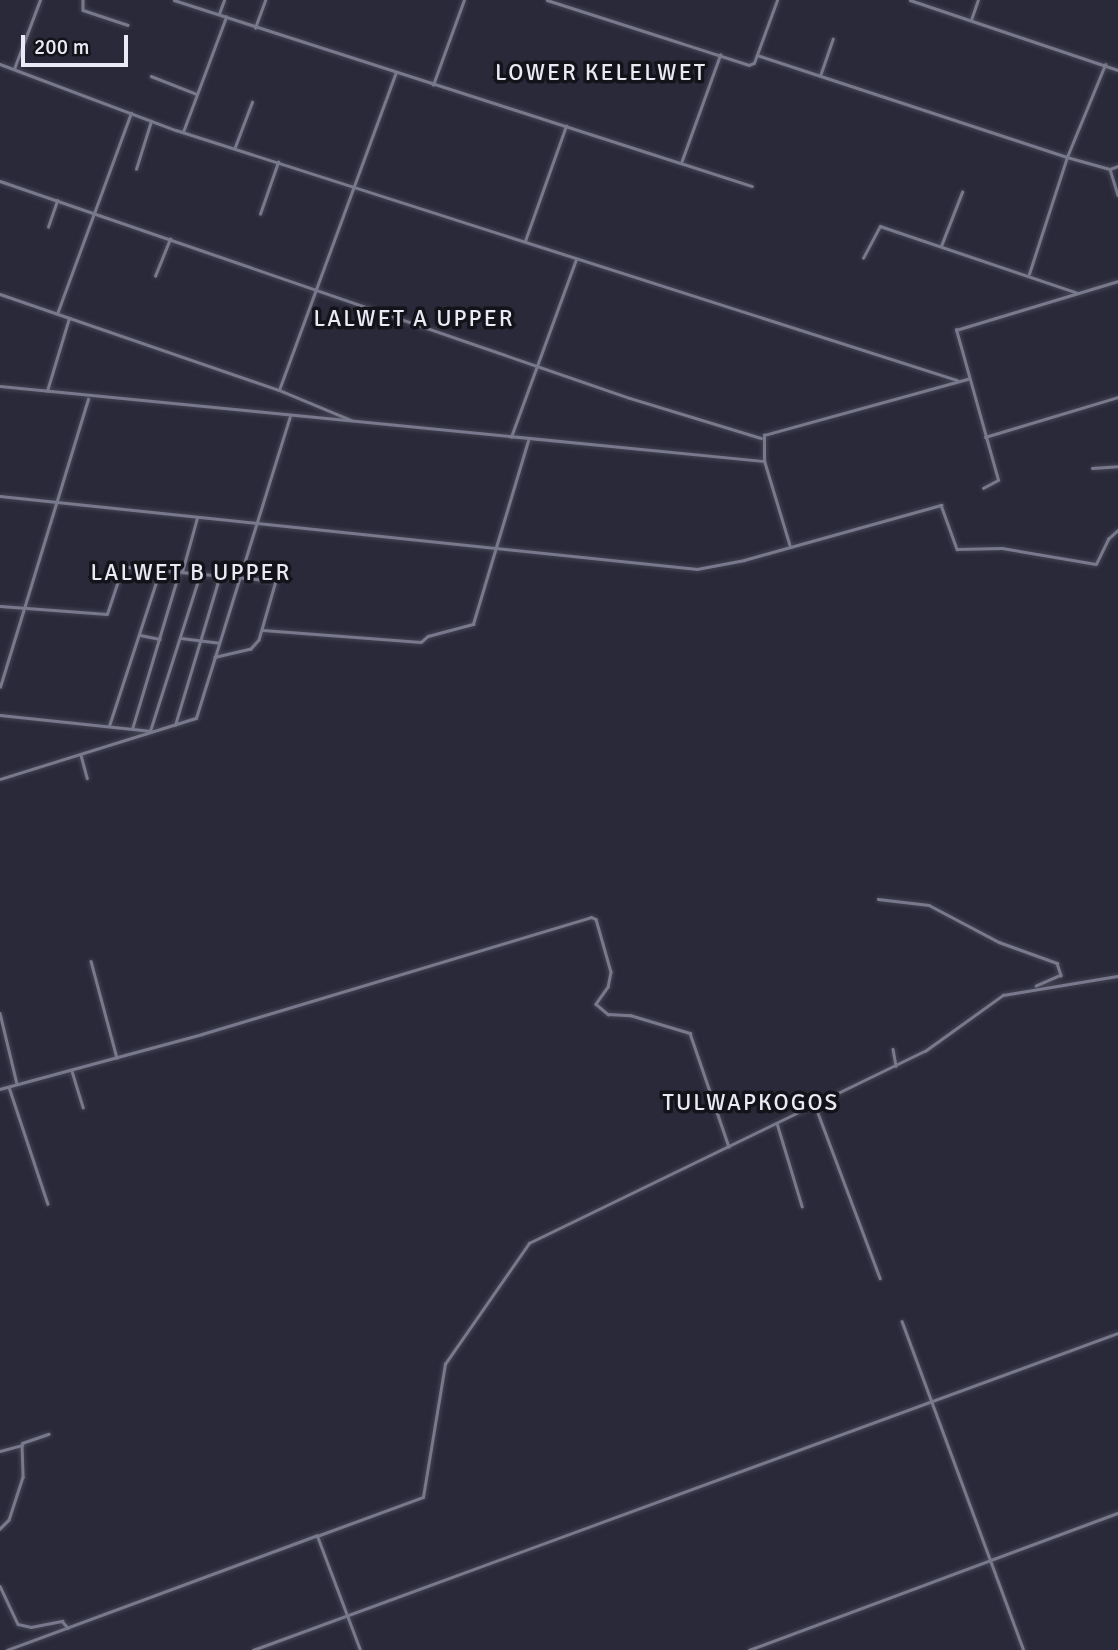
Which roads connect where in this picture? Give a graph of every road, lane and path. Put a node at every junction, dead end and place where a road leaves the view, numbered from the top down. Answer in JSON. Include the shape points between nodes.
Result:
{"nodes":[{"id":1,"x":40,"y":0,"type":"edge"},
{"id":2,"x":83,"y":0,"type":"edge"},
{"id":3,"x":174,"y":0,"type":"edge"},
{"id":4,"x":224,"y":0,"type":"edge"},
{"id":5,"x":265,"y":0,"type":"edge"},
{"id":6,"x":464,"y":0,"type":"edge"},
{"id":7,"x":547,"y":0,"type":"edge"},
{"id":8,"x":777,"y":0,"type":"edge"},
{"id":9,"x":911,"y":0,"type":"edge"},
{"id":10,"x":978,"y":0,"type":"edge"},
{"id":11,"x":219,"y":15,"type":"junction"},
{"id":12,"x":226,"y":17,"type":"junction"},
{"id":13,"x":971,"y":20,"type":"junction"},
{"id":14,"x":128,"y":24,"type":"dead end"},
{"id":15,"x":255,"y":28,"type":"junction"},
{"id":16,"x":833,"y":39,"type":"dead end"},
{"id":17,"x":720,"y":55,"type":"junction"},
{"id":18,"x":757,"y":55,"type":"junction"},
{"id":19,"x":0,"y":64,"type":"edge"},
{"id":20,"x":1105,"y":65,"type":"junction"},
{"id":21,"x":14,"y":69,"type":"junction"},
{"id":22,"x":1118,"y":70,"type":"edge"},
{"id":23,"x":396,"y":73,"type":"junction"},
{"id":24,"x":151,"y":76,"type":"dead end"},
{"id":25,"x":820,"y":76,"type":"junction"},
{"id":26,"x":433,"y":85,"type":"junction"},
{"id":27,"x":197,"y":94,"type":"junction"},
{"id":28,"x":252,"y":102,"type":"dead end"},
{"id":29,"x":131,"y":113,"type":"junction"},
{"id":30,"x":151,"y":121,"type":"junction"},
{"id":31,"x":566,"y":126,"type":"junction"},
{"id":32,"x":183,"y":132,"type":"junction"},
{"id":33,"x":235,"y":146,"type":"junction"},
{"id":34,"x":1068,"y":157,"type":"junction"},
{"id":35,"x":278,"y":162,"type":"junction"},
{"id":36,"x":681,"y":163,"type":"junction"},
{"id":37,"x":1118,"y":166,"type":"edge"},
{"id":38,"x":136,"y":169,"type":"dead end"},
{"id":39,"x":1110,"y":169,"type":"junction"},
{"id":40,"x":0,"y":181,"type":"edge"},
{"id":41,"x":354,"y":187,"type":"junction"},
{"id":42,"x":752,"y":187,"type":"dead end"},
{"id":43,"x":962,"y":192,"type":"dead end"},
{"id":44,"x":1118,"y":195,"type":"edge"},
{"id":45,"x":57,"y":201,"type":"junction"},
{"id":46,"x":94,"y":214,"type":"junction"},
{"id":47,"x":260,"y":215,"type":"dead end"},
{"id":48,"x":48,"y":227,"type":"dead end"},
{"id":49,"x":170,"y":239,"type":"junction"},
{"id":50,"x":525,"y":241,"type":"junction"},
{"id":51,"x":942,"y":246,"type":"junction"},
{"id":52,"x":576,"y":258,"type":"junction"},
{"id":53,"x":863,"y":258,"type":"dead end"},
{"id":54,"x":1029,"y":274,"type":"junction"},
{"id":55,"x":155,"y":276,"type":"dead end"},
{"id":56,"x":1118,"y":281,"type":"edge"},
{"id":57,"x":317,"y":289,"type":"junction"},
{"id":58,"x":1078,"y":293,"type":"junction"},
{"id":59,"x":0,"y":294,"type":"edge"},
{"id":60,"x":57,"y":314,"type":"junction"},
{"id":61,"x":69,"y":318,"type":"junction"},
{"id":62,"x":538,"y":365,"type":"junction"},
{"id":63,"x":968,"y":379,"type":"junction"},
{"id":64,"x":957,"y":380,"type":"junction"},
{"id":65,"x":0,"y":386,"type":"edge"},
{"id":66,"x":279,"y":390,"type":"junction"},
{"id":67,"x":47,"y":391,"type":"junction"},
{"id":68,"x":1118,"y":397,"type":"edge"},
{"id":69,"x":88,"y":398,"type":"junction"},
{"id":70,"x":290,"y":417,"type":"junction"},
{"id":71,"x":354,"y":422,"type":"junction"},
{"id":72,"x":512,"y":437,"type":"junction"},
{"id":73,"x":985,"y":437,"type":"junction"},
{"id":74,"x":761,"y":438,"type":"junction"},
{"id":75,"x":528,"y":440,"type":"junction"},
{"id":76,"x":764,"y":461,"type":"junction"},
{"id":77,"x":1118,"y":466,"type":"edge"},
{"id":78,"x":1092,"y":468,"type":"dead end"},
{"id":79,"x":983,"y":488,"type":"dead end"},
{"id":80,"x":0,"y":496,"type":"edge"},
{"id":81,"x":56,"y":502,"type":"junction"},
{"id":82,"x":197,"y":517,"type":"junction"},
{"id":83,"x":258,"y":523,"type":"junction"},
{"id":84,"x":1118,"y":530,"type":"edge"},
{"id":85,"x":496,"y":547,"type":"junction"},
{"id":86,"x":790,"y":547,"type":"junction"},
{"id":87,"x":159,"y":570,"type":"junction"},
{"id":88,"x":181,"y":572,"type":"junction"},
{"id":89,"x":200,"y":574,"type":"junction"},
{"id":90,"x":219,"y":576,"type":"junction"},
{"id":91,"x":240,"y":578,"type":"junction"},
{"id":92,"x":0,"y":606,"type":"edge"},
{"id":93,"x":23,"y":608,"type":"junction"},
{"id":94,"x":263,"y":629,"type":"junction"},
{"id":95,"x":140,"y":635,"type":"junction"},
{"id":96,"x":180,"y":637,"type":"junction"},
{"id":97,"x":160,"y":639,"type":"junction"},
{"id":98,"x":200,"y":640,"type":"junction"},
{"id":99,"x":219,"y":643,"type":"junction"},
{"id":100,"x":215,"y":657,"type":"junction"},
{"id":101,"x":0,"y":687,"type":"edge"},
{"id":102,"x":0,"y":715,"type":"edge"},
{"id":103,"x":109,"y":726,"type":"junction"},
{"id":104,"x":175,"y":726,"type":"junction"},
{"id":105,"x":132,"y":729,"type":"junction"},
{"id":106,"x":152,"y":732,"type":"junction"},
{"id":107,"x":80,"y":755,"type":"junction"},
{"id":108,"x":87,"y":778,"type":"dead end"},
{"id":109,"x":0,"y":779,"type":"edge"},
{"id":110,"x":878,"y":899,"type":"dead end"},
{"id":111,"x":91,"y":961,"type":"dead end"},
{"id":112,"x":1118,"y":976,"type":"edge"},
{"id":113,"x":1033,"y":988,"type":"junction"},
{"id":114,"x":0,"y":1013,"type":"edge"},
{"id":115,"x":893,"y":1049,"type":"dead end"},
{"id":116,"x":117,"y":1058,"type":"junction"},
{"id":117,"x":896,"y":1066,"type":"junction"},
{"id":118,"x":72,"y":1071,"type":"junction"},
{"id":119,"x":18,"y":1084,"type":"junction"},
{"id":120,"x":9,"y":1087,"type":"junction"},
{"id":121,"x":0,"y":1089,"type":"edge"},
{"id":122,"x":814,"y":1105,"type":"junction"},
{"id":123,"x":83,"y":1107,"type":"dead end"},
{"id":124,"x":777,"y":1123,"type":"junction"},
{"id":125,"x":729,"y":1147,"type":"junction"},
{"id":126,"x":48,"y":1204,"type":"dead end"},
{"id":127,"x":802,"y":1206,"type":"dead end"},
{"id":128,"x":880,"y":1278,"type":"dead end"},
{"id":129,"x":902,"y":1321,"type":"dead end"},
{"id":130,"x":1118,"y":1332,"type":"edge"},
{"id":131,"x":931,"y":1401,"type":"junction"},
{"id":132,"x":48,"y":1434,"type":"dead end"},
{"id":133,"x":20,"y":1444,"type":"junction"},
{"id":134,"x":0,"y":1451,"type":"edge"},
{"id":135,"x":1118,"y":1513,"type":"edge"},
{"id":136,"x":0,"y":1529,"type":"edge"},
{"id":137,"x":317,"y":1536,"type":"junction"},
{"id":138,"x":990,"y":1560,"type":"junction"},
{"id":139,"x":0,"y":1586,"type":"edge"},
{"id":140,"x":346,"y":1615,"type":"junction"},
{"id":141,"x":68,"y":1628,"type":"junction"},
{"id":142,"x":7,"y":1650,"type":"edge"},
{"id":143,"x":253,"y":1650,"type":"edge"},
{"id":144,"x":360,"y":1650,"type":"edge"},
{"id":145,"x":749,"y":1650,"type":"edge"},
{"id":146,"x":1024,"y":1650,"type":"edge"}],
"edges":[{"from":1,"to":21,"type":"street"},
{"from":2,"to":14,"type":"street","via":[[83,9]]},
{"from":3,"to":11,"type":"street"},
{"from":4,"to":11,"type":"street"},
{"from":5,"to":15,"type":"street"},
{"from":6,"to":26,"type":"street"},
{"from":7,"to":17,"type":"street"},
{"from":8,"to":18,"type":"street"},
{"from":9,"to":13,"type":"street"},
{"from":10,"to":13,"type":"street"},
{"from":11,"to":12,"type":"street"},
{"from":12,"to":15,"type":"street"},
{"from":12,"to":27,"type":"street"},
{"from":13,"to":20,"type":"street"},
{"from":15,"to":23,"type":"street"},
{"from":16,"to":25,"type":"street"},
{"from":17,"to":18,"type":"street","via":[[749,65]]},
{"from":17,"to":36,"type":"street"},
{"from":18,"to":25,"type":"street"},
{"from":19,"to":21,"type":"street"},
{"from":20,"to":22,"type":"street"},
{"from":20,"to":34,"type":"street"},
{"from":21,"to":29,"type":"street"},
{"from":23,"to":26,"type":"street"},
{"from":23,"to":41,"type":"street"},
{"from":24,"to":27,"type":"street"},
{"from":25,"to":34,"type":"street"},
{"from":26,"to":31,"type":"street"},
{"from":27,"to":32,"type":"street"},
{"from":28,"to":33,"type":"street"},
{"from":29,"to":30,"type":"street"},
{"from":29,"to":46,"type":"street"},
{"from":30,"to":32,"type":"street"},
{"from":30,"to":38,"type":"street"},
{"from":31,"to":36,"type":"street"},
{"from":31,"to":50,"type":"street"},
{"from":32,"to":33,"type":"street"},
{"from":33,"to":35,"type":"street"},
{"from":34,"to":39,"type":"street"},
{"from":34,"to":54,"type":"street"},
{"from":35,"to":41,"type":"street"},
{"from":35,"to":47,"type":"street"},
{"from":36,"to":42,"type":"street"},
{"from":37,"to":39,"type":"street"},
{"from":39,"to":44,"type":"street"},
{"from":40,"to":45,"type":"street"},
{"from":41,"to":50,"type":"street"},
{"from":41,"to":57,"type":"street"},
{"from":43,"to":51,"type":"street"},
{"from":45,"to":46,"type":"street"},
{"from":45,"to":48,"type":"street"},
{"from":46,"to":49,"type":"street"},
{"from":46,"to":60,"type":"street"},
{"from":49,"to":55,"type":"street"},
{"from":49,"to":57,"type":"street"},
{"from":50,"to":52,"type":"street"},
{"from":51,"to":53,"type":"street","via":[[878,226]]},
{"from":51,"to":54,"type":"street"},
{"from":52,"to":62,"type":"street"},
{"from":52,"to":64,"type":"street"},
{"from":54,"to":58,"type":"street"},
{"from":56,"to":58,"type":"street"},
{"from":57,"to":62,"type":"street"},
{"from":57,"to":66,"type":"street"},
{"from":58,"to":63,"type":"street","via":[[958,328]]},
{"from":59,"to":60,"type":"street"},
{"from":60,"to":61,"type":"street"},
{"from":61,"to":66,"type":"street"},
{"from":61,"to":67,"type":"street"},
{"from":62,"to":72,"type":"street"},
{"from":62,"to":74,"type":"street"},
{"from":63,"to":64,"type":"street"},
{"from":63,"to":73,"type":"street"},
{"from":64,"to":74,"type":"street"},
{"from":65,"to":67,"type":"street"},
{"from":66,"to":71,"type":"street"},
{"from":67,"to":69,"type":"street"},
{"from":68,"to":73,"type":"street"},
{"from":69,"to":70,"type":"street"},
{"from":69,"to":81,"type":"street"},
{"from":70,"to":71,"type":"street"},
{"from":70,"to":83,"type":"street"},
{"from":71,"to":72,"type":"street"},
{"from":72,"to":75,"type":"street"},
{"from":73,"to":79,"type":"street","via":[[998,480]]},
{"from":74,"to":76,"type":"street"},
{"from":75,"to":76,"type":"street"},
{"from":75,"to":85,"type":"street"},
{"from":76,"to":86,"type":"street"},
{"from":77,"to":78,"type":"street"},
{"from":80,"to":81,"type":"street"},
{"from":81,"to":82,"type":"street"},
{"from":81,"to":93,"type":"street"},
{"from":82,"to":83,"type":"street"},
{"from":82,"to":88,"type":"street"},
{"from":83,"to":85,"type":"street"},
{"from":83,"to":91,"type":"street"},
{"from":84,"to":86,"type":"street","via":[[1108,539],[1096,564],[1008,548],[957,549],[941,505]]},
{"from":85,"to":86,"type":"street","via":[[696,569]]},
{"from":85,"to":94,"type":"street","via":[[475,621],[468,626],[421,642]]},
{"from":87,"to":88,"type":"street"},
{"from":87,"to":93,"type":"street","via":[[122,569],[107,614]]},
{"from":87,"to":95,"type":"street"},
{"from":88,"to":89,"type":"street"},
{"from":88,"to":97,"type":"street"},
{"from":89,"to":90,"type":"street"},
{"from":89,"to":96,"type":"street"},
{"from":90,"to":91,"type":"street"},
{"from":90,"to":98,"type":"street"},
{"from":91,"to":94,"type":"street","via":[[278,582]]},
{"from":91,"to":99,"type":"street"},
{"from":92,"to":93,"type":"street"},
{"from":93,"to":101,"type":"street"},
{"from":94,"to":100,"type":"street","via":[[251,649]]},
{"from":95,"to":97,"type":"street"},
{"from":95,"to":103,"type":"street"},
{"from":96,"to":98,"type":"street"},
{"from":96,"to":106,"type":"street"},
{"from":97,"to":105,"type":"street"},
{"from":98,"to":99,"type":"street"},
{"from":98,"to":104,"type":"street"},
{"from":99,"to":100,"type":"street"},
{"from":100,"to":104,"type":"street","via":[[200,713]]},
{"from":102,"to":103,"type":"street"},
{"from":103,"to":105,"type":"street"},
{"from":104,"to":106,"type":"street"},
{"from":105,"to":106,"type":"street"},
{"from":106,"to":107,"type":"street"},
{"from":107,"to":108,"type":"street"},
{"from":107,"to":109,"type":"street"},
{"from":110,"to":113,"type":"street","via":[[929,905],[999,942],[1057,963],[1061,975]]},
{"from":111,"to":116,"type":"street"},
{"from":112,"to":113,"type":"street"},
{"from":113,"to":117,"type":"street","via":[[997,998],[941,1041]]},
{"from":114,"to":119,"type":"street"},
{"from":115,"to":117,"type":"street"},
{"from":116,"to":118,"type":"street"},
{"from":116,"to":125,"type":"street","via":[[591,917],[596,919],[611,972],[608,987],[596,1004],[608,1013],[630,1014],[690,1033]]},
{"from":117,"to":122,"type":"street"},
{"from":118,"to":119,"type":"street"},
{"from":118,"to":123,"type":"street"},
{"from":119,"to":120,"type":"street"},
{"from":120,"to":121,"type":"street"},
{"from":120,"to":126,"type":"street"},
{"from":122,"to":124,"type":"street"},
{"from":122,"to":128,"type":"street"},
{"from":124,"to":125,"type":"street"},
{"from":124,"to":127,"type":"street"},
{"from":125,"to":137,"type":"street","via":[[529,1244],[445,1364],[423,1497]]},
{"from":129,"to":131,"type":"street"},
{"from":130,"to":131,"type":"street"},
{"from":131,"to":138,"type":"street"},
{"from":131,"to":140,"type":"street"},
{"from":132,"to":133,"type":"street"},
{"from":133,"to":134,"type":"street"},
{"from":133,"to":136,"type":"street","via":[[21,1490],[9,1520]]},
{"from":135,"to":138,"type":"street"},
{"from":137,"to":140,"type":"street"},
{"from":137,"to":141,"type":"street"},
{"from":138,"to":145,"type":"street"},
{"from":138,"to":146,"type":"street"},
{"from":139,"to":141,"type":"street","via":[[18,1624],[31,1627],[62,1621]]},
{"from":140,"to":143,"type":"street"},
{"from":140,"to":144,"type":"street"},
{"from":141,"to":142,"type":"street"}]}
